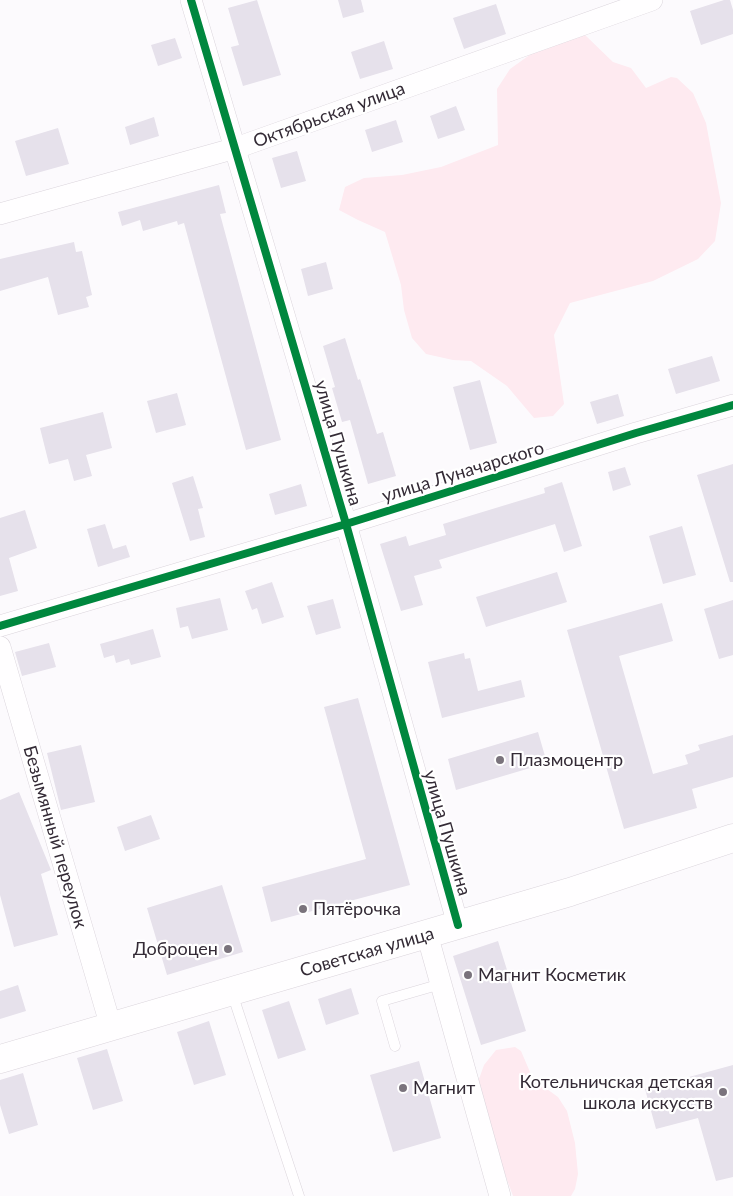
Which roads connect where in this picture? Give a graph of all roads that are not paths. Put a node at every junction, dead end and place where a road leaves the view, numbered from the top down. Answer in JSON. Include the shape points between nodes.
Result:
{"nodes":[{"id":1,"x":191,"y":0,"type":"edge"},
{"id":2,"x":652,"y":0,"type":"edge"},
{"id":3,"x":236,"y":148,"type":"junction"},
{"id":4,"x":0,"y":214,"type":"edge"},
{"id":5,"x":733,"y":405,"type":"edge"},
{"id":6,"x":346,"y":524,"type":"junction"},
{"id":7,"x":0,"y":626,"type":"edge"},
{"id":8,"x":0,"y":647,"type":"edge"},
{"id":9,"x":733,"y":838,"type":"edge"},
{"id":10,"x":458,"y":925,"type":"junction"},
{"id":11,"x":427,"y":934,"type":"junction"},
{"id":12,"x":442,"y":984,"type":"junction"},
{"id":13,"x":232,"y":992,"type":"junction"},
{"id":14,"x":112,"y":1027,"type":"junction"},
{"id":15,"x":395,"y":1046,"type":"dead end"},
{"id":16,"x":0,"y":1059,"type":"edge"},
{"id":17,"x":299,"y":1196,"type":"edge"},
{"id":18,"x":500,"y":1196,"type":"edge"}],
"edges":[{"from":1,"to":3,"type":"street","name":"улица Пушкина"},
{"from":2,"to":3,"type":"street","name":"Октябрьская улица"},
{"from":3,"to":4,"type":"street","name":"Октябрьская улица"},
{"from":3,"to":6,"type":"street","name":"улица Пушкина"},
{"from":5,"to":6,"type":"street","name":"улица Луначарского"},
{"from":6,"to":7,"type":"street","name":"улица Луначарского"},
{"from":6,"to":10,"type":"street","name":"улица Пушкина"},
{"from":8,"to":14,"type":"street","name":"Безымянный переулок"},
{"from":9,"to":10,"type":"main road","name":"Советская улица"},
{"from":10,"to":11,"type":"main road","name":"Советская улица"},
{"from":11,"to":12,"type":"street"},
{"from":11,"to":13,"type":"main road","name":"Советская улица"},
{"from":12,"to":15,"type":"lane","via":[[382,1001]]},
{"from":12,"to":18,"type":"street"},
{"from":13,"to":14,"type":"main road","name":"Советская улица"},
{"from":13,"to":17,"type":"lane"},
{"from":14,"to":16,"type":"main road","name":"Советская улица"}]}
